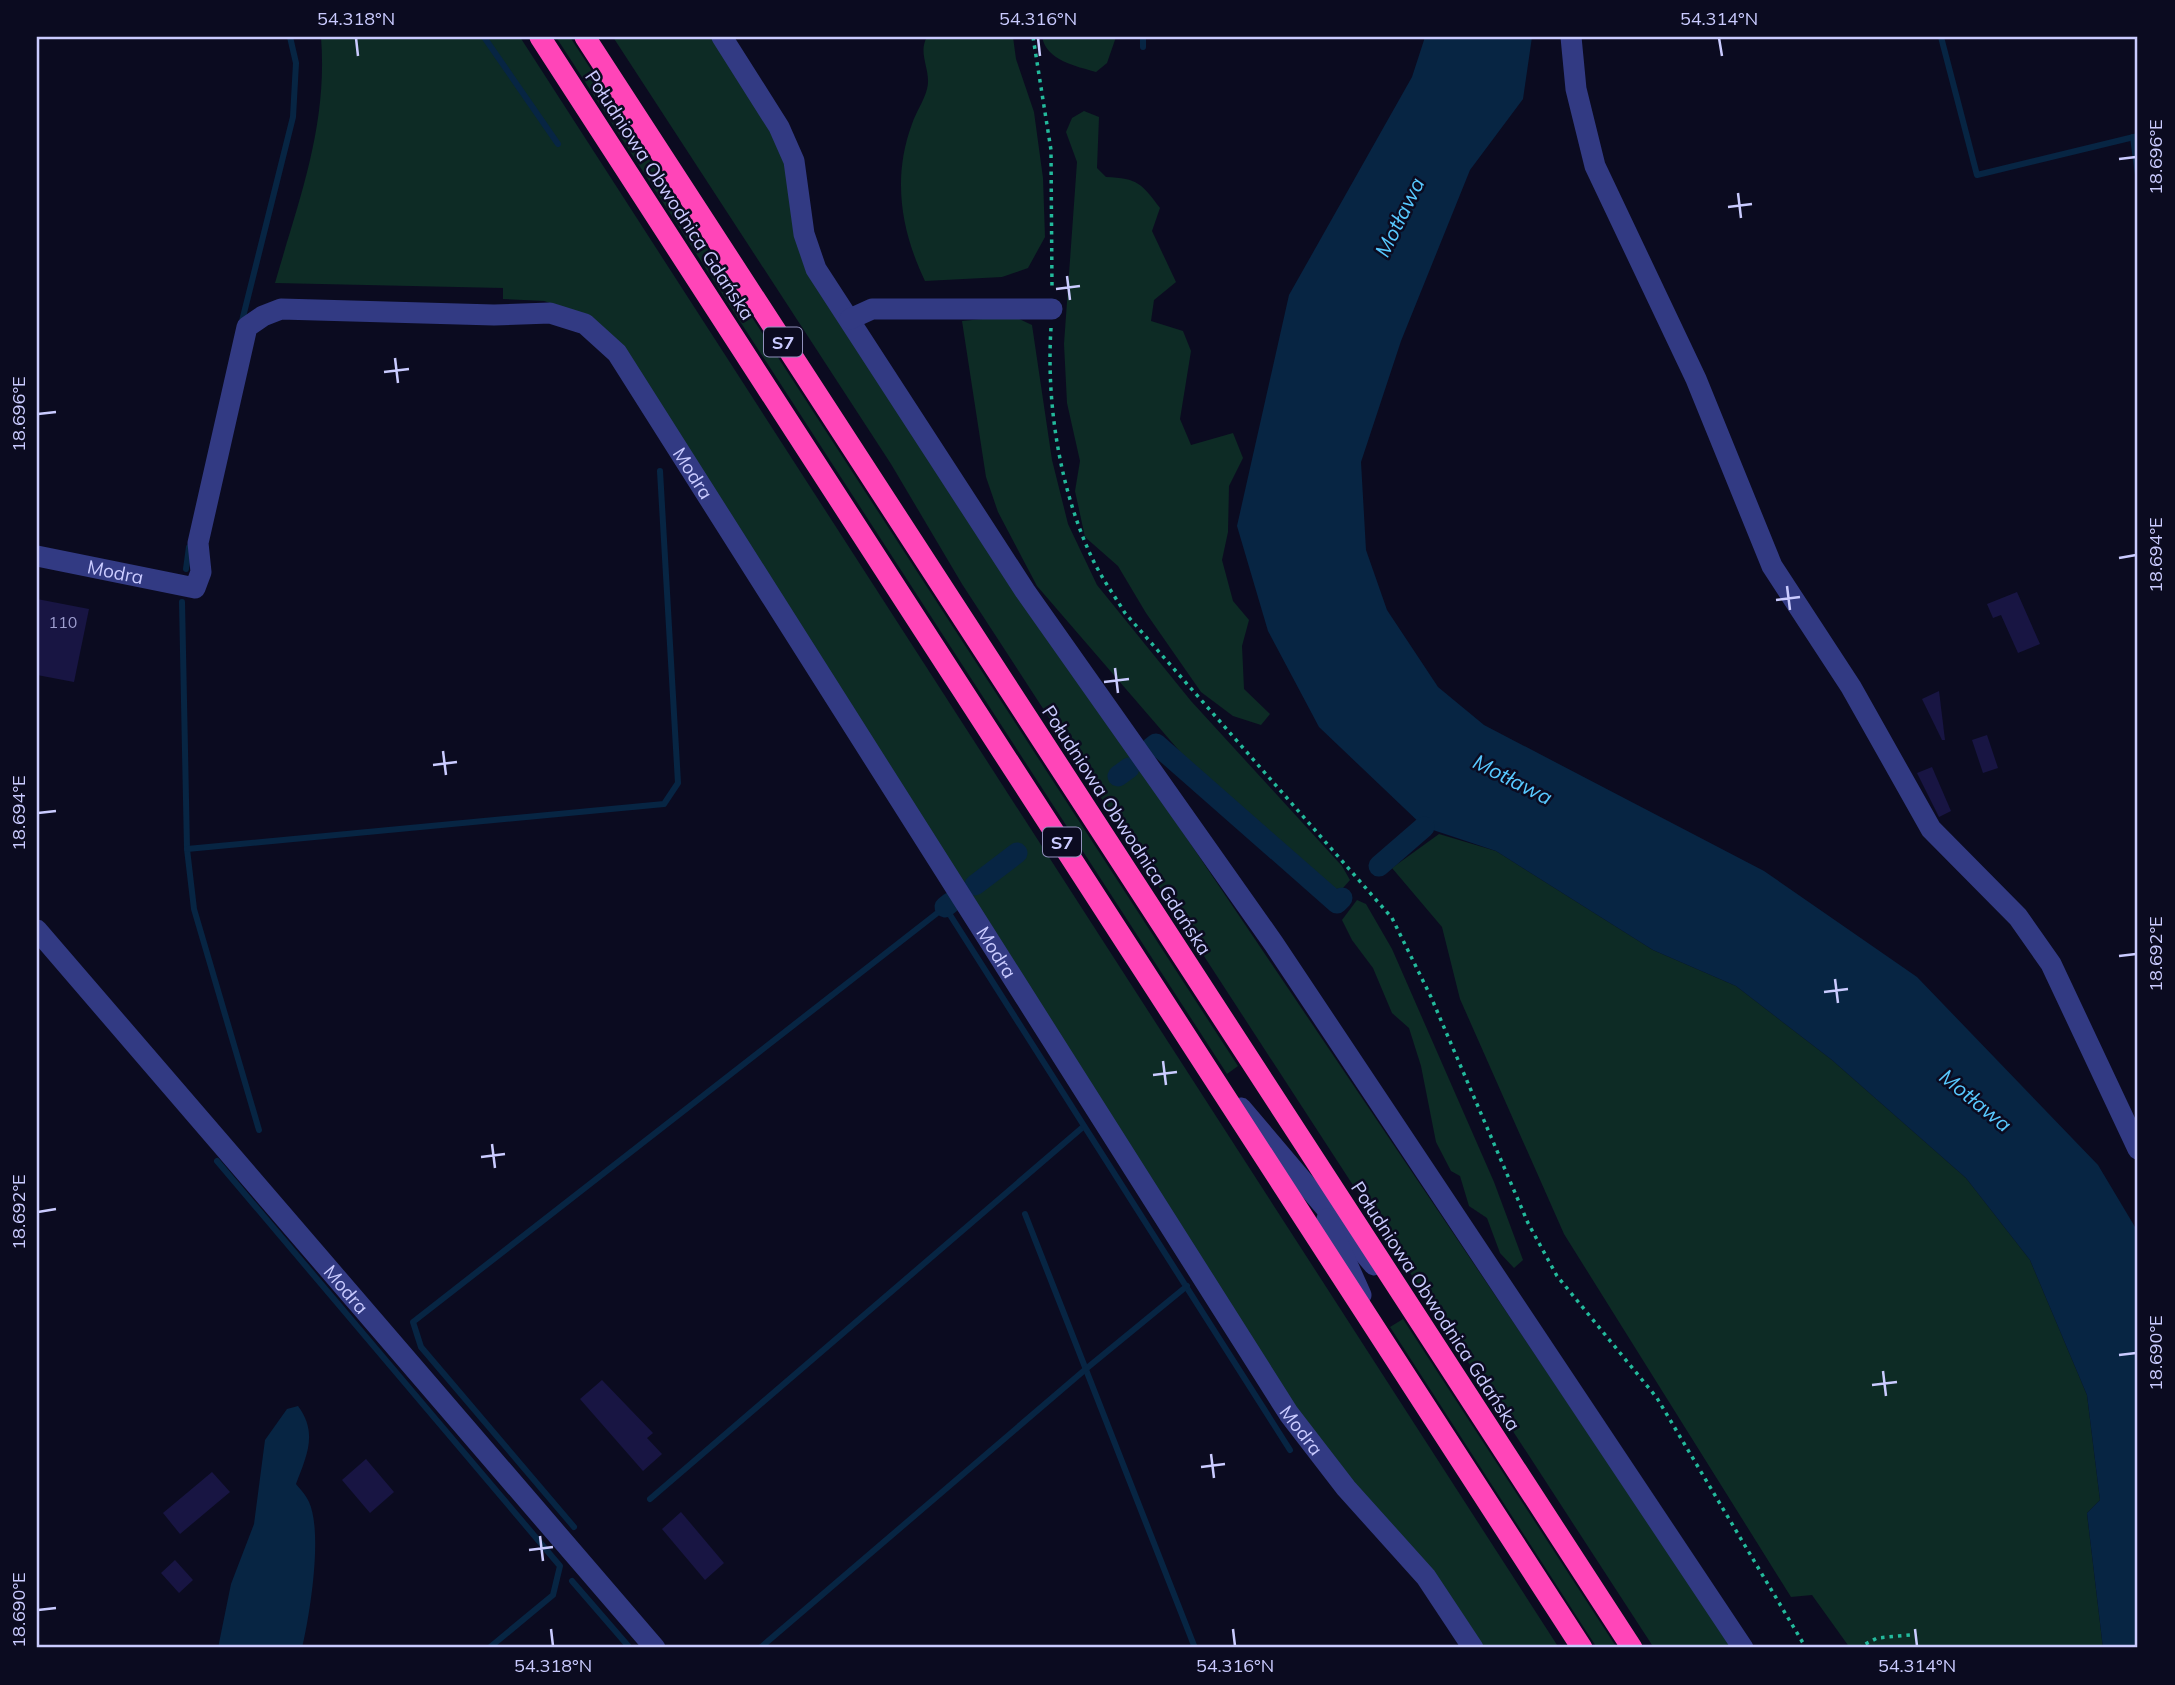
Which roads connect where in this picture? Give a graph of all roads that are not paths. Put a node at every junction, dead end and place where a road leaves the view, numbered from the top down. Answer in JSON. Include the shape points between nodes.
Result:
{"nodes":[{"id":1,"x":540,"y":37,"type":"edge"},
{"id":2,"x":584,"y":37,"type":"edge"},
{"id":3,"x":722,"y":37,"type":"edge"},
{"id":4,"x":1572,"y":37,"type":"edge"},
{"id":5,"x":1052,"y":309,"type":"road end"},
{"id":6,"x":850,"y":319,"type":"junction"},
{"id":7,"x":37,"y":556,"type":"edge"},
{"id":8,"x":37,"y":930,"type":"edge"},
{"id":9,"x":1249,"y":1060,"type":"junction"},
{"id":10,"x":1216,"y":1080,"type":"junction"},
{"id":11,"x":2138,"y":1149,"type":"edge"},
{"id":12,"x":1315,"y":1193,"type":"junction"},
{"id":13,"x":1413,"y":1312,"type":"junction"},
{"id":14,"x":1379,"y":1333,"type":"junction"},
{"id":15,"x":655,"y":1648,"type":"edge"},
{"id":16,"x":1473,"y":1648,"type":"edge"},
{"id":17,"x":1582,"y":1648,"type":"edge"},
{"id":18,"x":1632,"y":1648,"type":"edge"},
{"id":19,"x":1742,"y":1648,"type":"edge"}],
"edges":[{"from":1,"to":10,"type":"highway","name":"Południowa Obwodnica Gdańska","number":"S7"},
{"from":2,"to":9,"type":"highway","name":"Południowa Obwodnica Gdańska","number":"S7"},
{"from":3,"to":6,"type":"street","via":[[779,127],[794,161],[804,234],[816,269]]},
{"from":4,"to":11,"type":"street","via":[[1576,89],[1595,166],[1696,379],[1772,566],[1851,687],[1931,829],[2018,917],[2051,964]]},
{"from":5,"to":6,"type":"street","via":[[872,309]]},
{"from":6,"to":19,"type":"street","via":[[1025,591],[1273,944]]},
{"from":7,"to":16,"type":"street","name":"Modra","via":[[195,588],[201,572],[198,543],[247,327],[263,316],[281,309],[551,313],[585,324],[617,353],[1289,1414],[1346,1488],[1426,1577]]},
{"from":8,"to":15,"type":"street","name":"Modra"},
{"from":9,"to":12,"type":"street"},
{"from":9,"to":13,"type":"highway","name":"Południowa Obwodnica Gdańska","number":"S7"},
{"from":10,"to":12,"type":"street"},
{"from":10,"to":14,"type":"highway","name":"Południowa Obwodnica Gdańska","number":"S7"},
{"from":12,"to":13,"type":"street"},
{"from":12,"to":14,"type":"street"},
{"from":13,"to":18,"type":"highway","name":"Południowa Obwodnica Gdańska","number":"S7"},
{"from":14,"to":17,"type":"highway","name":"Południowa Obwodnica Gdańska","number":"S7"}]}
